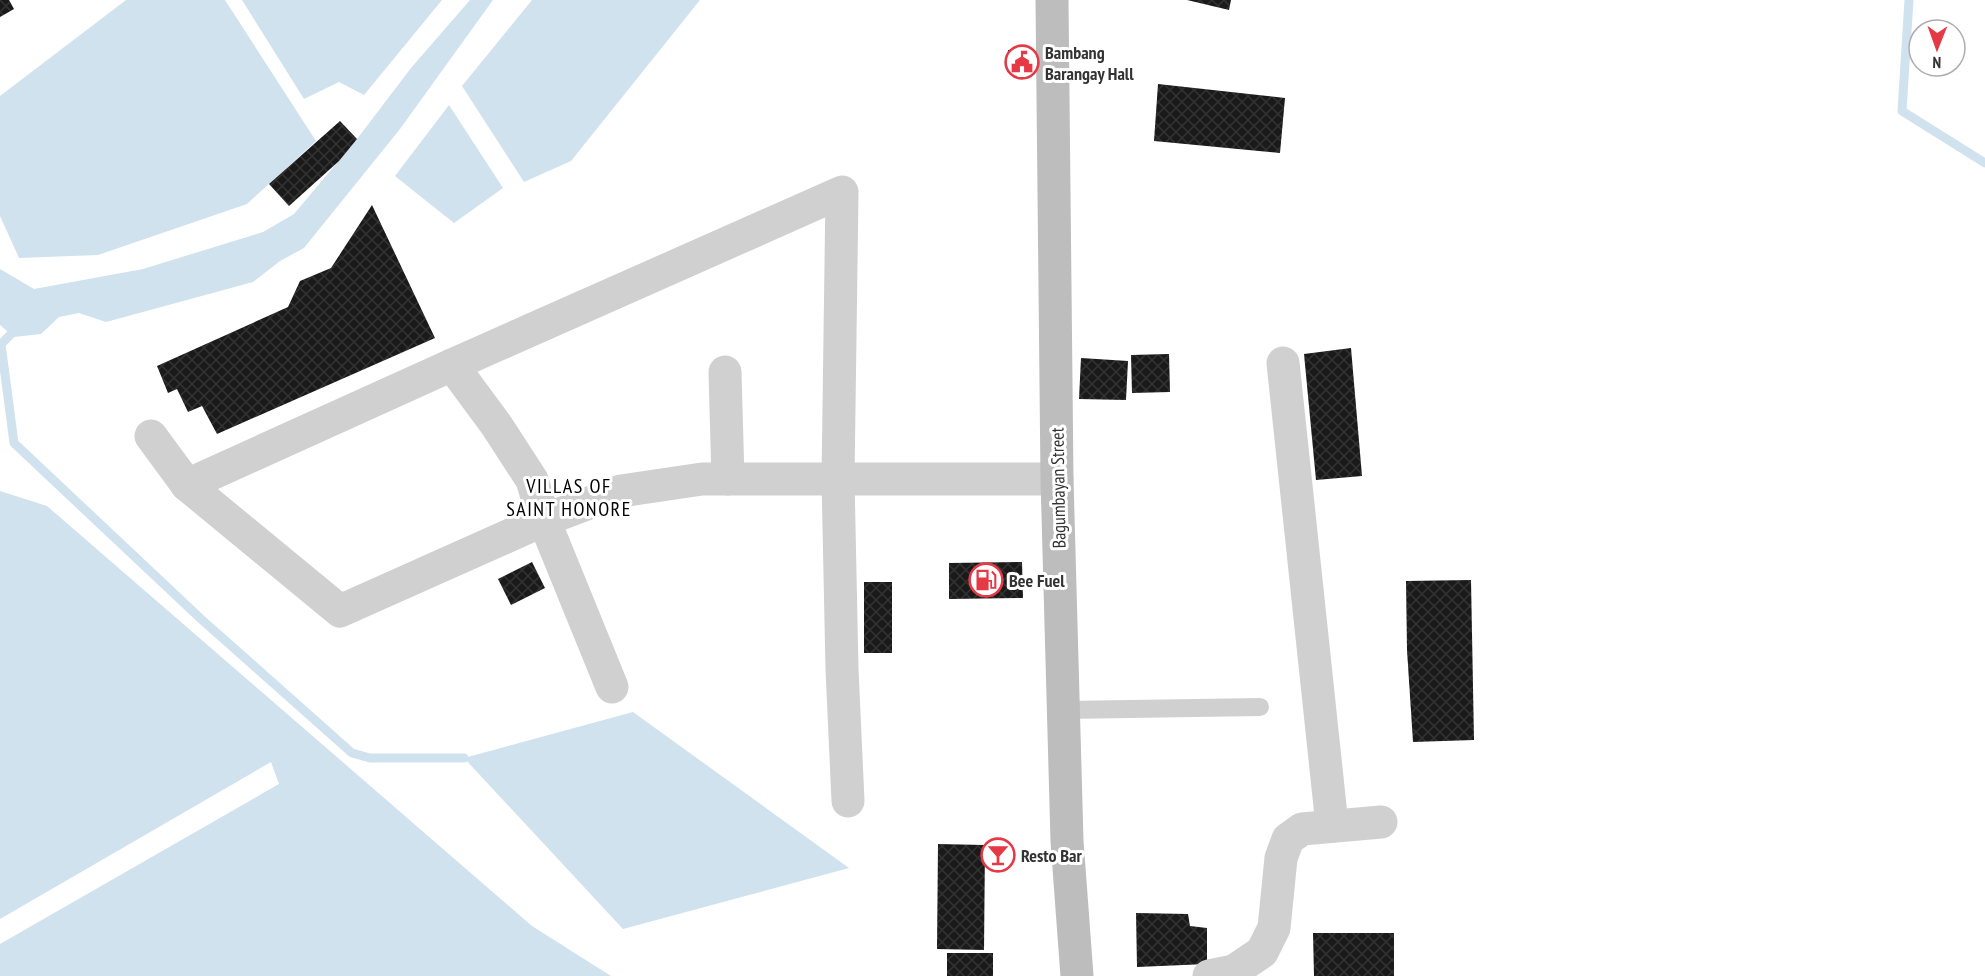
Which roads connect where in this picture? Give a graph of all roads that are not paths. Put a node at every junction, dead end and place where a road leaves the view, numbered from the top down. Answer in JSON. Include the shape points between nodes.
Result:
{"nodes":[{"id":1,"x":1052,"y":0,"type":"edge"},
{"id":2,"x":1283,"y":363,"type":"dead end"},
{"id":3,"x":452,"y":365,"type":"junction"},
{"id":4,"x":725,"y":372,"type":"dead end"},
{"id":5,"x":151,"y":436,"type":"dead end"},
{"id":6,"x":728,"y":479,"type":"junction"},
{"id":7,"x":838,"y":479,"type":"junction"},
{"id":8,"x":1058,"y":479,"type":"junction"},
{"id":9,"x":187,"y":485,"type":"junction"},
{"id":10,"x":544,"y":520,"type":"junction"},
{"id":11,"x":612,"y":687,"type":"dead end"},
{"id":12,"x":1260,"y":707,"type":"dead end"},
{"id":13,"x":1065,"y":710,"type":"junction"},
{"id":14,"x":848,"y":801,"type":"dead end"},
{"id":15,"x":1381,"y":822,"type":"dead end"},
{"id":16,"x":1332,"y":825,"type":"junction"},
{"id":17,"x":1077,"y":976,"type":"edge"},
{"id":18,"x":1209,"y":976,"type":"edge"}],
"edges":[{"from":1,"to":8,"type":"main road","name":"Bagumbayan Street"},
{"from":2,"to":16,"type":"street"},
{"from":3,"to":7,"type":"street","via":[[842,192]]},
{"from":3,"to":9,"type":"street"},
{"from":3,"to":10,"type":"street","via":[[532,480]]},
{"from":4,"to":6,"type":"street"},
{"from":5,"to":9,"type":"street"},
{"from":6,"to":7,"type":"street"},
{"from":6,"to":10,"type":"street","via":[[621,491]]},
{"from":7,"to":8,"type":"street"},
{"from":7,"to":14,"type":"street"},
{"from":8,"to":13,"type":"main road","name":"Bagumbayan Street"},
{"from":9,"to":10,"type":"street","via":[[340,611]]},
{"from":10,"to":11,"type":"street"},
{"from":12,"to":13,"type":"lane"},
{"from":13,"to":17,"type":"main road","name":"Bagumbayan Street","via":[[1066,841]]},
{"from":15,"to":16,"type":"street"},
{"from":16,"to":18,"type":"street","via":[[1302,829],[1288,839],[1281,858],[1274,928],[1262,952],[1234,971]]}]}
